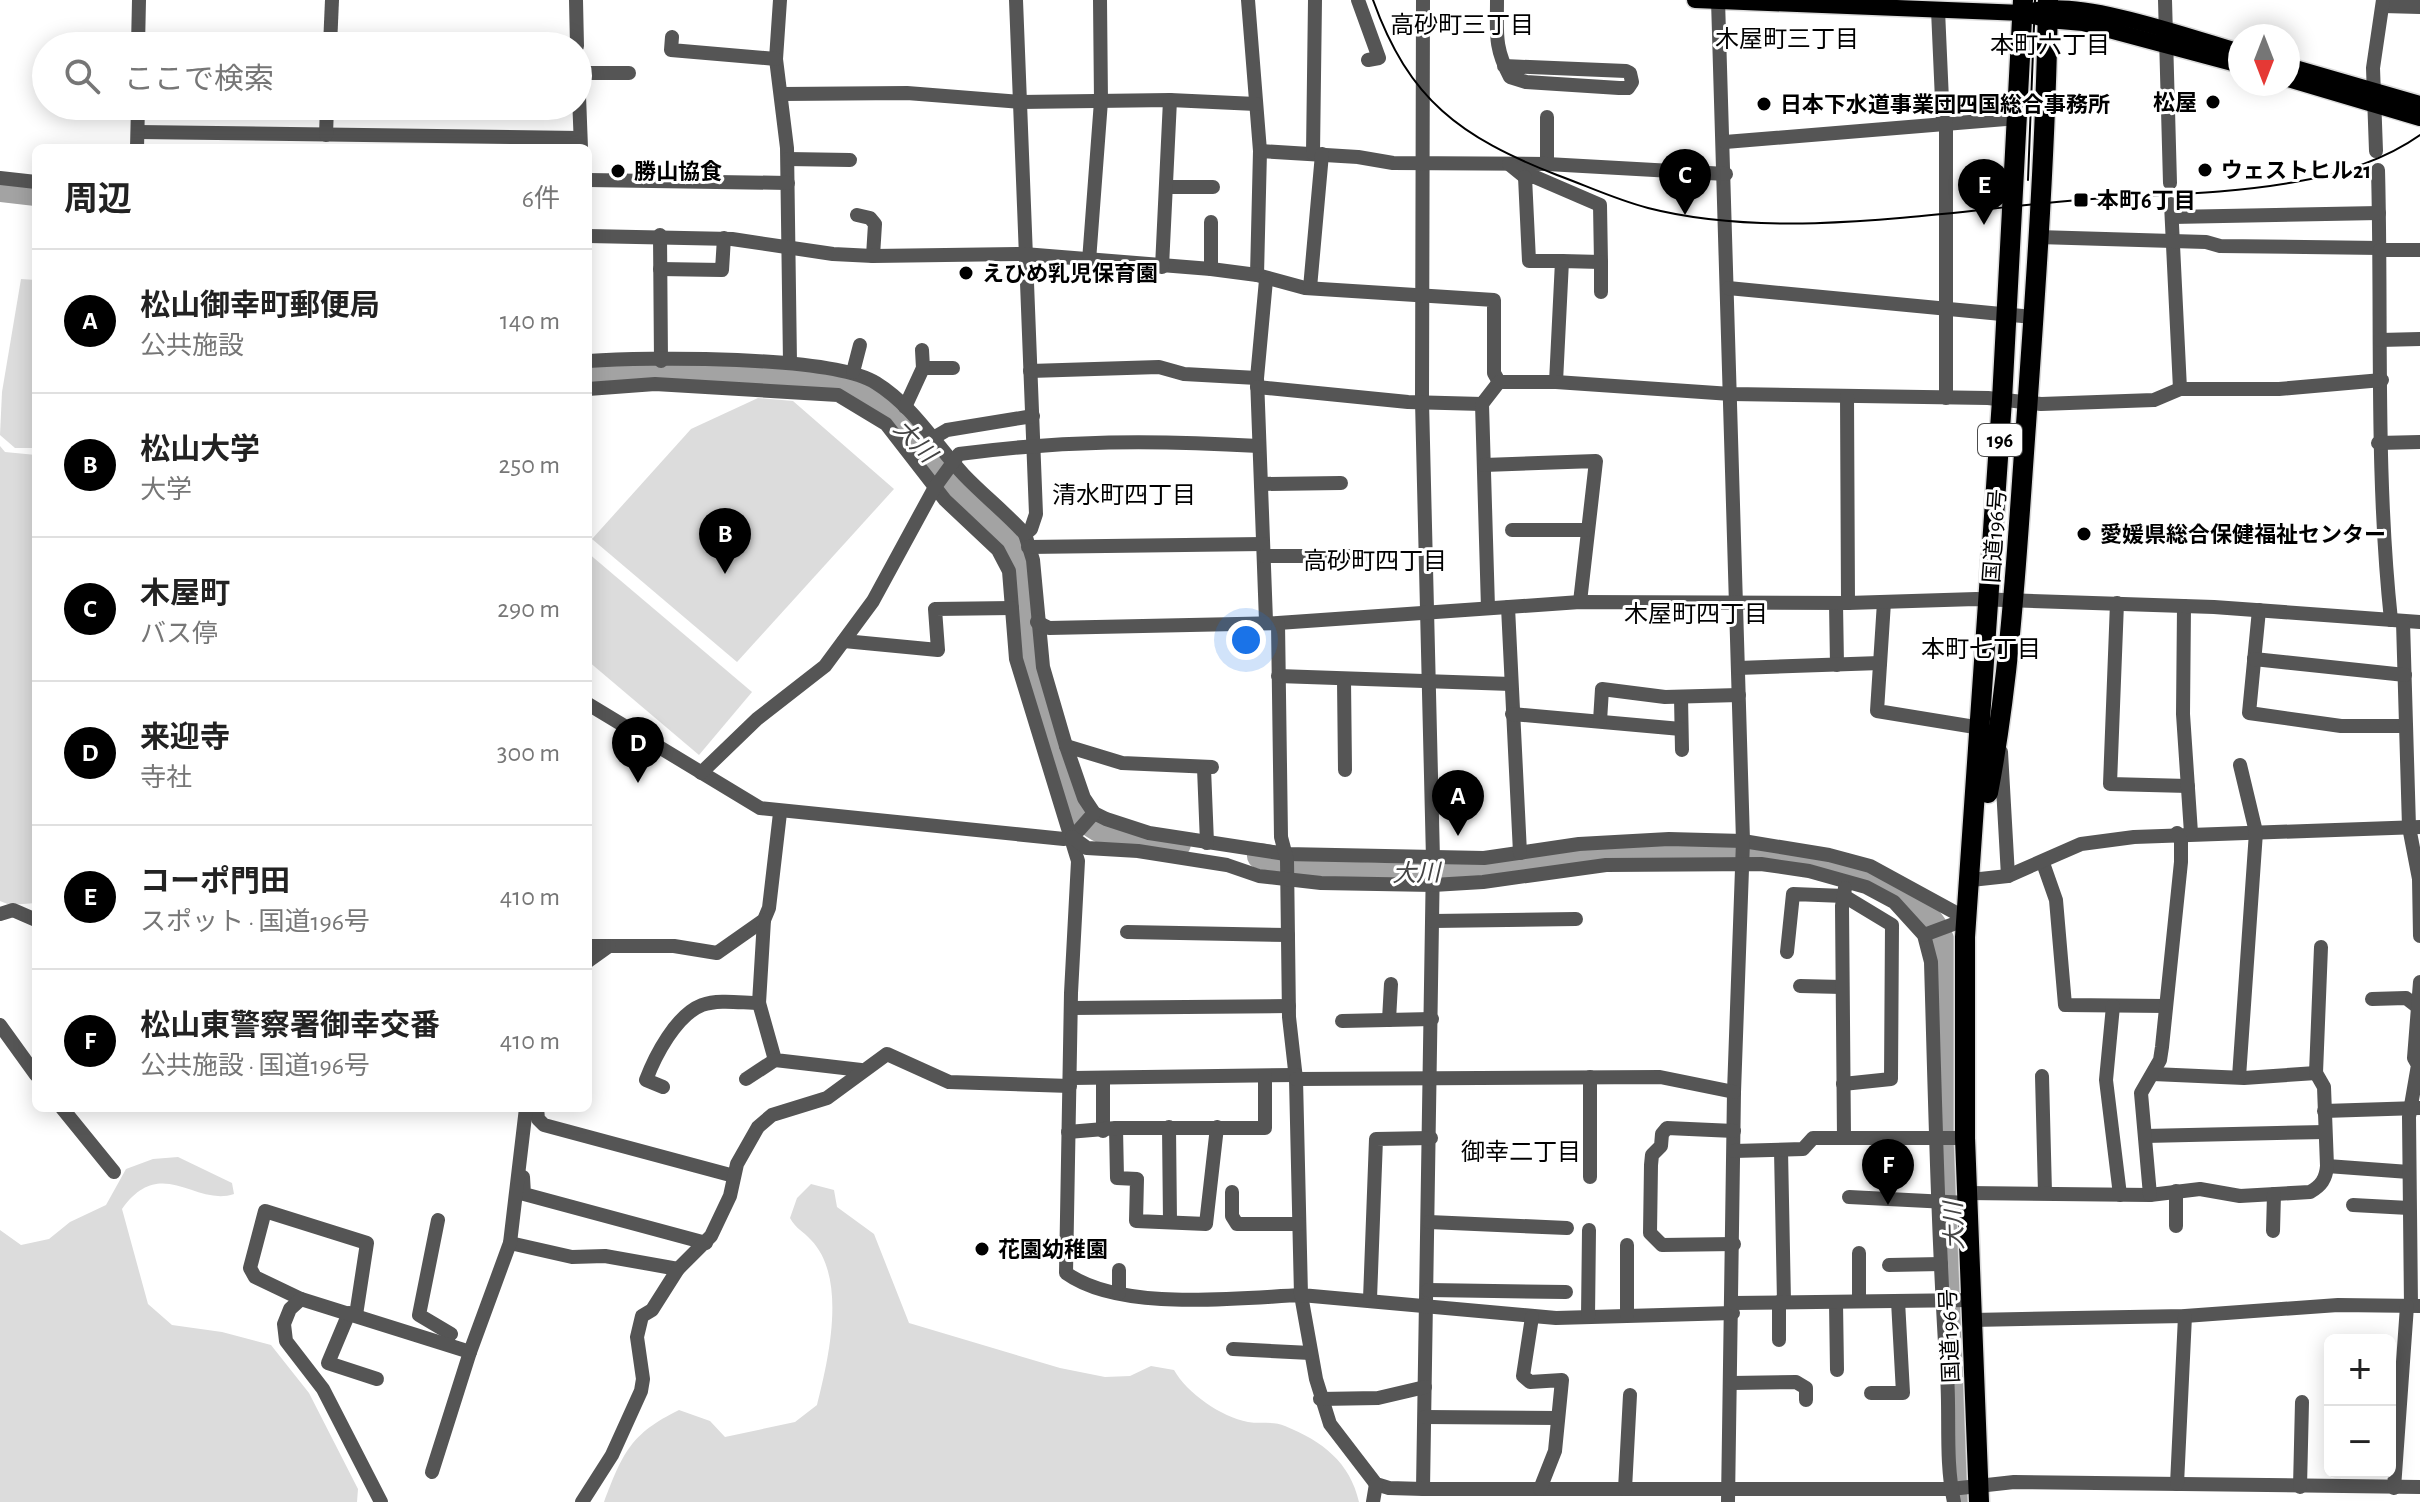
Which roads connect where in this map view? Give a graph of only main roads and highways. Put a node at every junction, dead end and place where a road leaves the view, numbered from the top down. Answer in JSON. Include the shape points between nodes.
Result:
{"nodes":[{"id":1,"x":1695,"y":0,"type":"edge"},
{"id":2,"x":1718,"y":0,"type":"edge"},
{"id":3,"x":1931,"y":6,"type":"edge"},
{"id":4,"x":2023,"y":6,"type":"edge"},
{"id":5,"x":2048,"y":9,"type":"edge"},
{"id":6,"x":2166,"y":37,"type":"junction"},
{"id":7,"x":2228,"y":50,"type":"edge"},
{"id":8,"x":2228,"y":60,"type":"edge"},
{"id":9,"x":2300,"y":70,"type":"edge"},
{"id":10,"x":2300,"y":82,"type":"edge"},
{"id":11,"x":2374,"y":97,"type":"junction"},
{"id":12,"x":2420,"y":104,"type":"edge"},
{"id":13,"x":2420,"y":118,"type":"edge"},
{"id":14,"x":1991,"y":728,"type":"junction"},
{"id":15,"x":1965,"y":1492,"type":"edge"}],
"edges":[{"from":1,"to":2,"type":"main road"},
{"from":2,"to":3,"type":"main road"},
{"from":3,"to":4,"type":"main road"},
{"from":4,"to":5,"type":"main road"},
{"from":4,"to":14,"type":"highway","name":"国道196号","number":"196","via":[[1989,599]]},
{"from":5,"to":6,"type":"main road","via":[[2086,10]]},
{"from":5,"to":14,"type":"highway","name":"国道196号","number":"196","via":[[2014,600]]},
{"from":6,"to":7,"type":"main road"},
{"from":6,"to":8,"type":"main road"},
{"from":9,"to":11,"type":"main road"},
{"from":10,"to":11,"type":"main road"},
{"from":11,"to":12,"type":"main road"},
{"from":11,"to":13,"type":"main road"},
{"from":14,"to":15,"type":"highway","name":"国道196号","number":"196","via":[[1967,919],[1956,1201]]}]}
